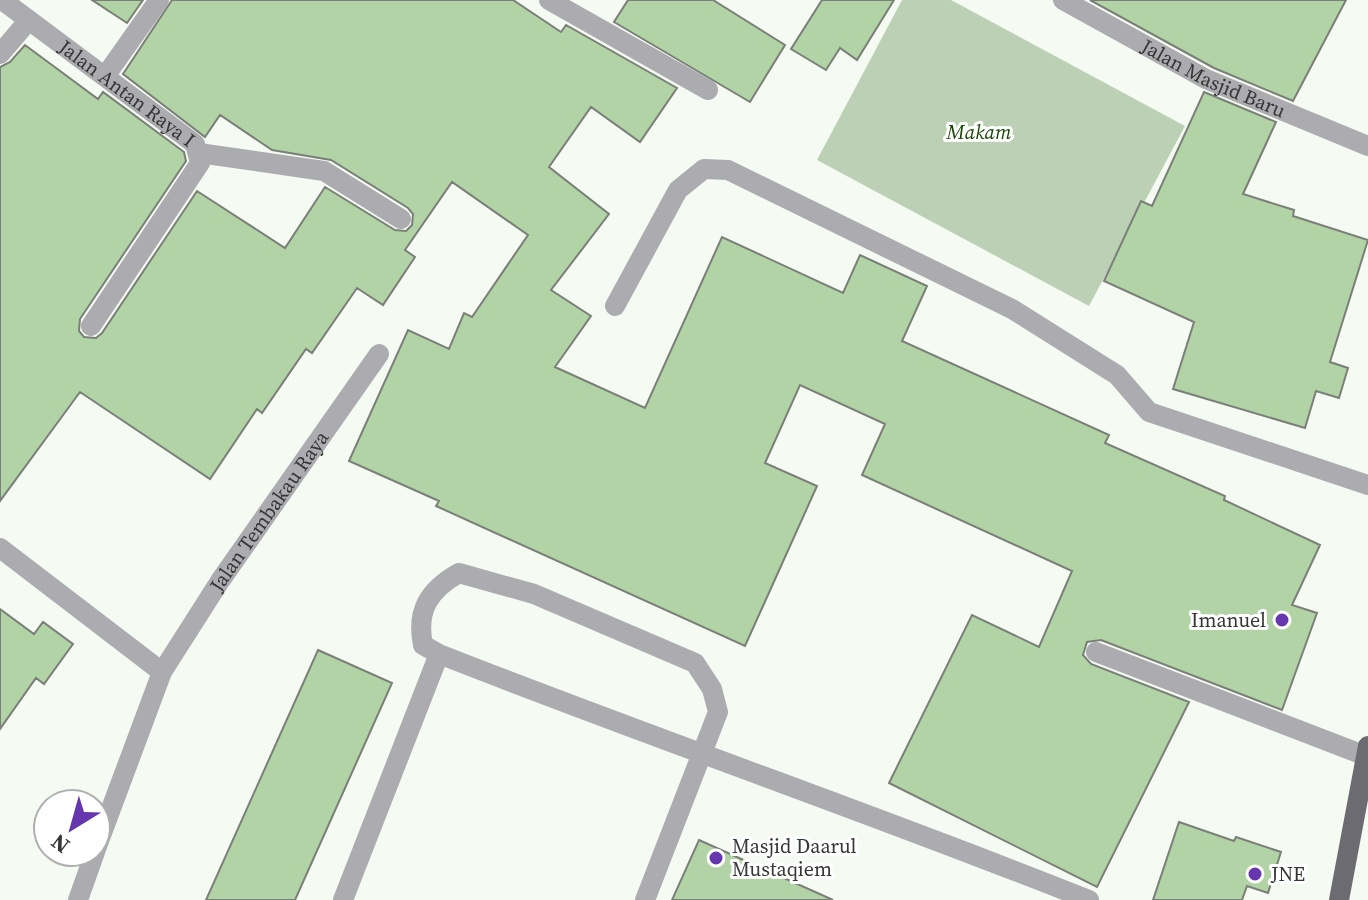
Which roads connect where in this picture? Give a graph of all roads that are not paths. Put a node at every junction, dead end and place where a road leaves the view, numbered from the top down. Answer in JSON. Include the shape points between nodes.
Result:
{"nodes":[{"id":1,"x":2,"y":0,"type":"edge"},
{"id":2,"x":159,"y":0,"type":"edge"},
{"id":3,"x":549,"y":0,"type":"edge"},
{"id":4,"x":1063,"y":0,"type":"edge"},
{"id":5,"x":29,"y":20,"type":"junction"},
{"id":6,"x":0,"y":54,"type":"edge"},
{"id":7,"x":106,"y":75,"type":"junction"},
{"id":8,"x":708,"y":90,"type":"dead end"},
{"id":9,"x":1368,"y":146,"type":"edge"},
{"id":10,"x":199,"y":153,"type":"junction"},
{"id":11,"x":401,"y":219,"type":"dead end"},
{"id":12,"x":615,"y":306,"type":"dead end"},
{"id":13,"x":91,"y":326,"type":"dead end"},
{"id":14,"x":379,"y":354,"type":"dead end"},
{"id":15,"x":1368,"y":485,"type":"edge"},
{"id":16,"x":0,"y":548,"type":"edge"},
{"id":17,"x":1096,"y":652,"type":"dead end"},
{"id":18,"x":439,"y":654,"type":"junction"},
{"id":19,"x":162,"y":672,"type":"junction"},
{"id":20,"x":1367,"y":751,"type":"edge"},
{"id":21,"x":703,"y":753,"type":"junction"},
{"id":22,"x":112,"y":805,"type":"edge"},
{"id":23,"x":89,"y":868,"type":"edge"},
{"id":24,"x":78,"y":900,"type":"edge"},
{"id":25,"x":343,"y":900,"type":"edge"},
{"id":26,"x":645,"y":900,"type":"edge"},
{"id":27,"x":1089,"y":900,"type":"edge"},
{"id":28,"x":1339,"y":900,"type":"edge"}],
"edges":[{"from":1,"to":5,"type":"street","name":"Jalan Antan Raya I"},
{"from":2,"to":7,"type":"street"},
{"from":3,"to":8,"type":"street"},
{"from":4,"to":9,"type":"street","name":"Jalan Masjid Baru","via":[[1206,79]]},
{"from":5,"to":6,"type":"street"},
{"from":5,"to":7,"type":"street","name":"Jalan Antan Raya I"},
{"from":7,"to":10,"type":"street","name":"Jalan Antan Raya I","via":[[195,144]]},
{"from":10,"to":11,"type":"street","via":[[324,171]]},
{"from":10,"to":13,"type":"street","name":"Jalan Antan Raya I","via":[[200,163]]},
{"from":12,"to":15,"type":"street","via":[[678,190],[704,169],[728,170],[1012,309],[1117,375],[1149,412]]},
{"from":14,"to":19,"type":"street","name":"Jalan Tembakau Raya"},
{"from":16,"to":19,"type":"street"},
{"from":17,"to":20,"type":"street"},
{"from":18,"to":21,"type":"street"},
{"from":18,"to":21,"type":"street","via":[[423,645],[419,624],[437,586],[459,573],[534,594],[695,663],[712,689],[718,712]]},
{"from":18,"to":25,"type":"street"},
{"from":19,"to":22,"type":"street","name":"Jalan Tembakau Raya"},
{"from":20,"to":28,"type":"main road"},
{"from":21,"to":26,"type":"street"},
{"from":21,"to":27,"type":"street"},
{"from":23,"to":24,"type":"street","name":"Jalan Tembakau Raya"}]}
